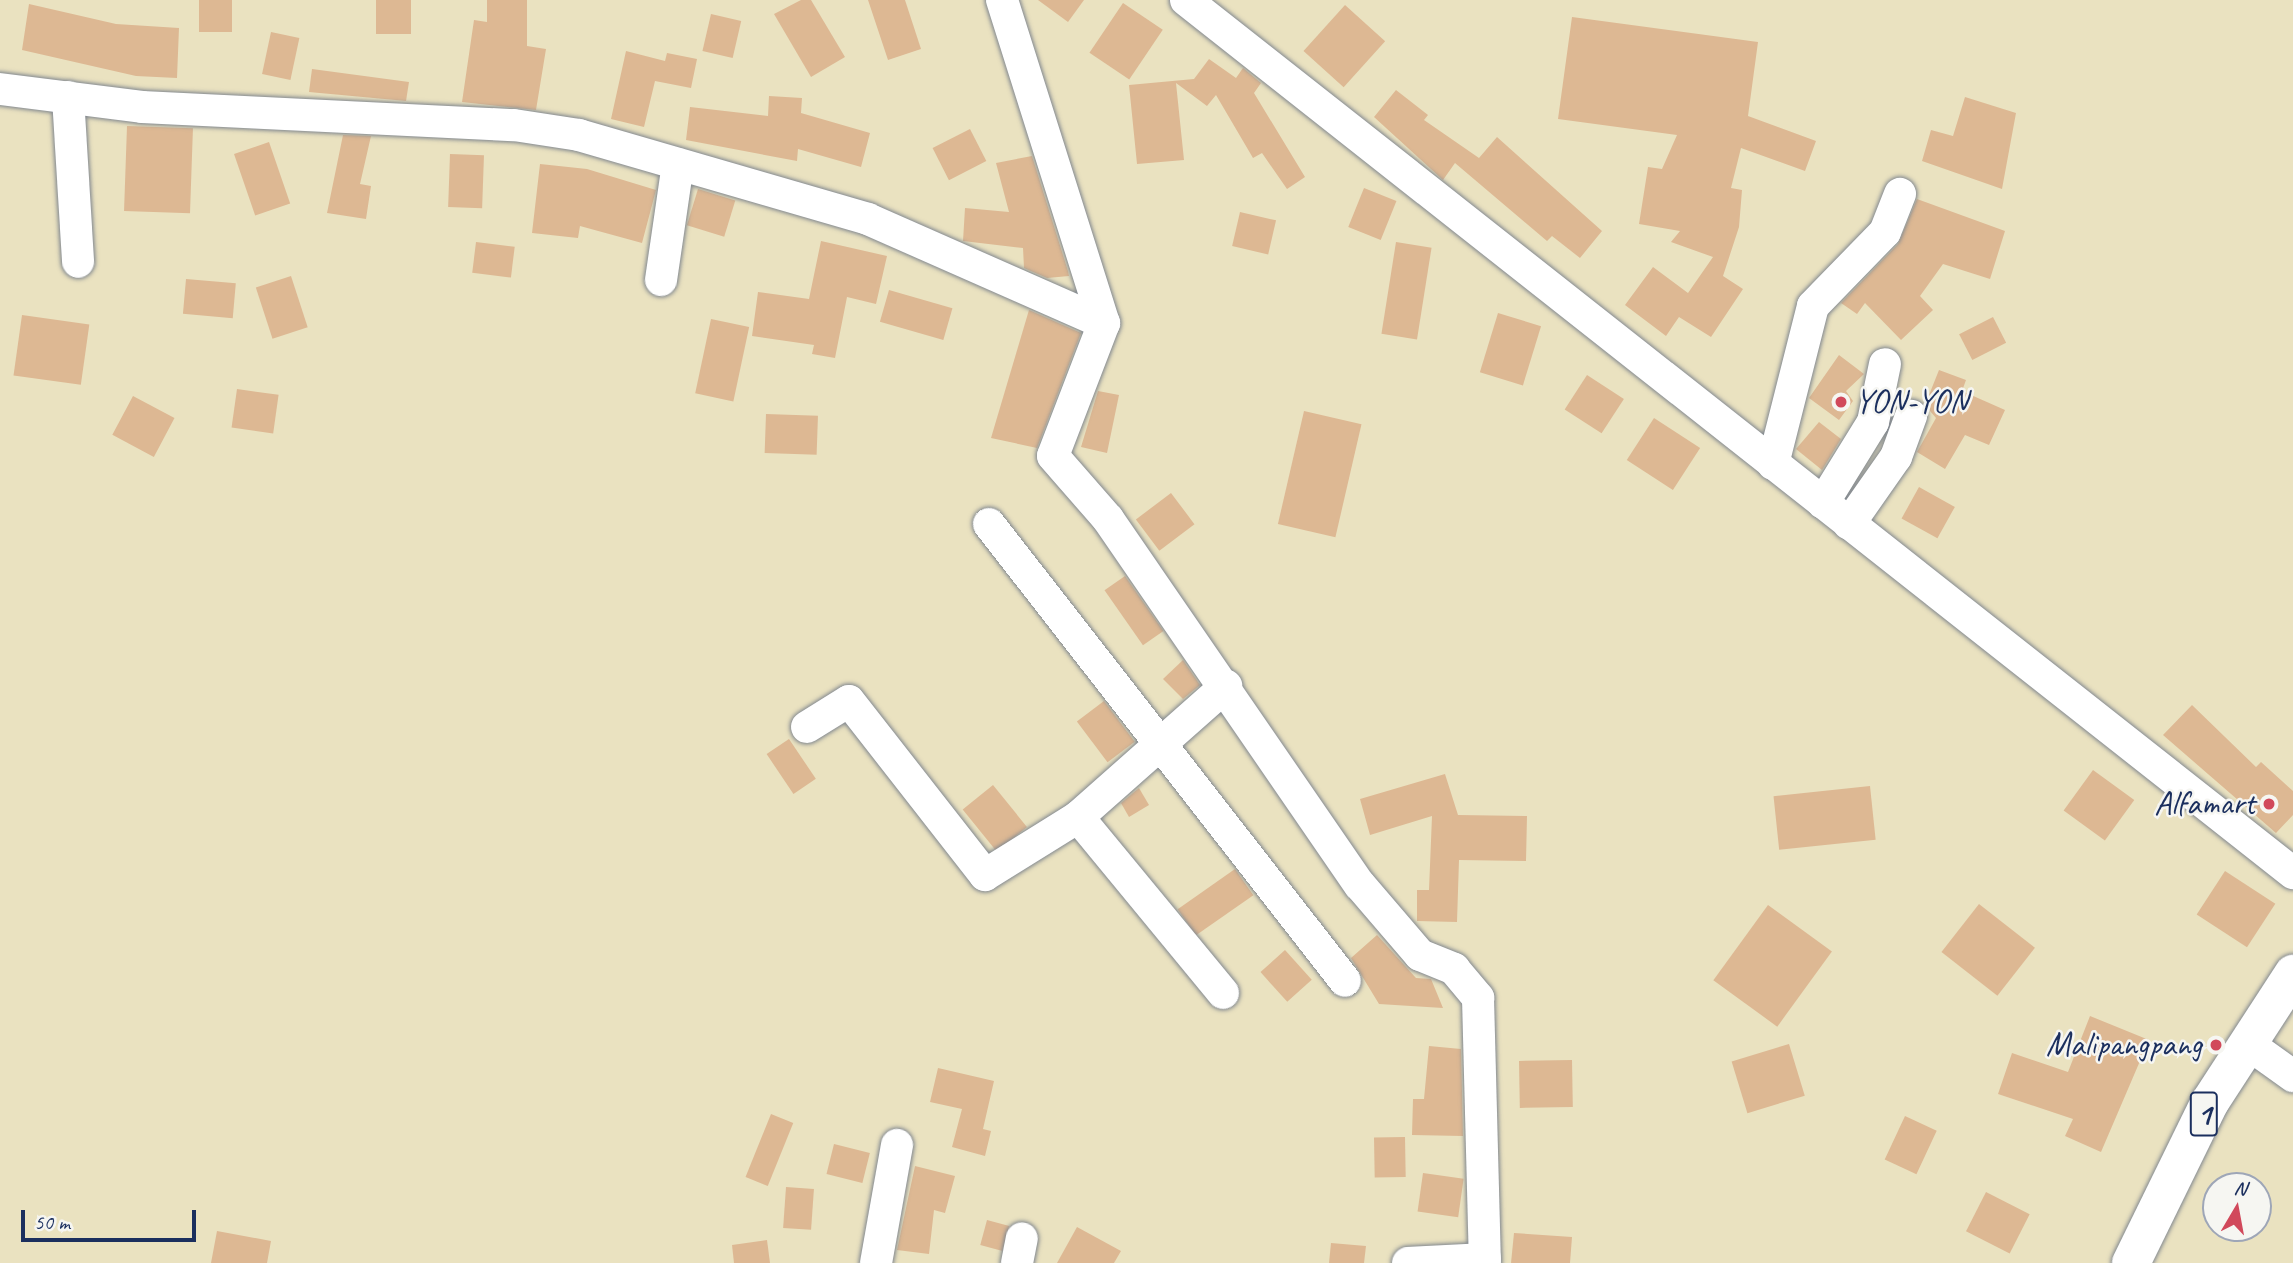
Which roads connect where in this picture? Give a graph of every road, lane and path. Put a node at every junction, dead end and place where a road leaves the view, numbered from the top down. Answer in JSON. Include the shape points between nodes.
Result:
{"nodes":[{"id":1,"x":1002,"y":0,"type":"edge"},
{"id":2,"x":1186,"y":0,"type":"edge"},
{"id":3,"x":0,"y":89,"type":"edge"},
{"id":4,"x":68,"y":97,"type":"junction"},
{"id":5,"x":678,"y":164,"type":"junction"},
{"id":6,"x":1900,"y":194,"type":"dead end"},
{"id":7,"x":78,"y":262,"type":"dead end"},
{"id":8,"x":661,"y":280,"type":"dead end"},
{"id":9,"x":1104,"y":323,"type":"junction"},
{"id":10,"x":1885,"y":365,"type":"dead end"},
{"id":11,"x":1911,"y":416,"type":"dead end"},
{"id":12,"x":1773,"y":464,"type":"junction"},
{"id":13,"x":1823,"y":503,"type":"junction"},
{"id":14,"x":989,"y":524,"type":"dead end"},
{"id":15,"x":1849,"y":524,"type":"junction"},
{"id":16,"x":1226,"y":686,"type":"junction"},
{"id":17,"x":807,"y":727,"type":"dead end"},
{"id":18,"x":1162,"y":748,"type":"junction"},
{"id":19,"x":1078,"y":817,"type":"junction"},
{"id":20,"x":2293,"y":873,"type":"edge"},
{"id":21,"x":2293,"y":974,"type":"edge"},
{"id":22,"x":1345,"y":981,"type":"dead end"},
{"id":23,"x":1223,"y":993,"type":"dead end"},
{"id":24,"x":2247,"y":1043,"type":"junction"},
{"id":25,"x":2293,"y":1076,"type":"edge"},
{"id":26,"x":897,"y":1145,"type":"dead end"},
{"id":27,"x":1485,"y":1261,"type":"edge"},
{"id":28,"x":876,"y":1263,"type":"edge"},
{"id":29,"x":1408,"y":1263,"type":"edge"},
{"id":30,"x":2132,"y":1263,"type":"edge"}],
"edges":[{"from":1,"to":9,"type":"street"},
{"from":2,"to":12,"type":"street"},
{"from":3,"to":4,"type":"street"},
{"from":4,"to":5,"type":"street","via":[[142,107],[514,125],[579,135]]},
{"from":4,"to":7,"type":"street"},
{"from":5,"to":8,"type":"street"},
{"from":5,"to":9,"type":"street","via":[[868,219]]},
{"from":6,"to":12,"type":"street","via":[[1885,232],[1813,306]]},
{"from":9,"to":16,"type":"street","via":[[1053,456],[1108,519]]},
{"from":10,"to":13,"type":"street","via":[[1873,422]]},
{"from":11,"to":15,"type":"street","via":[[1896,457]]},
{"from":12,"to":13,"type":"street"},
{"from":13,"to":15,"type":"street"},
{"from":14,"to":18,"type":"street"},
{"from":15,"to":20,"type":"street"},
{"from":16,"to":18,"type":"street"},
{"from":16,"to":27,"type":"street","via":[[1360,885],[1420,954],[1454,969],[1478,998]]},
{"from":17,"to":19,"type":"street","via":[[849,701],[985,875]]},
{"from":18,"to":19,"type":"street"},
{"from":18,"to":22,"type":"street"},
{"from":19,"to":23,"type":"street"},
{"from":21,"to":24,"type":"highway","number":"1"},
{"from":24,"to":25,"type":"street"},
{"from":24,"to":30,"type":"highway","number":"1","via":[[2210,1102]]},
{"from":26,"to":28,"type":"street"},
{"from":27,"to":29,"type":"street"}]}
